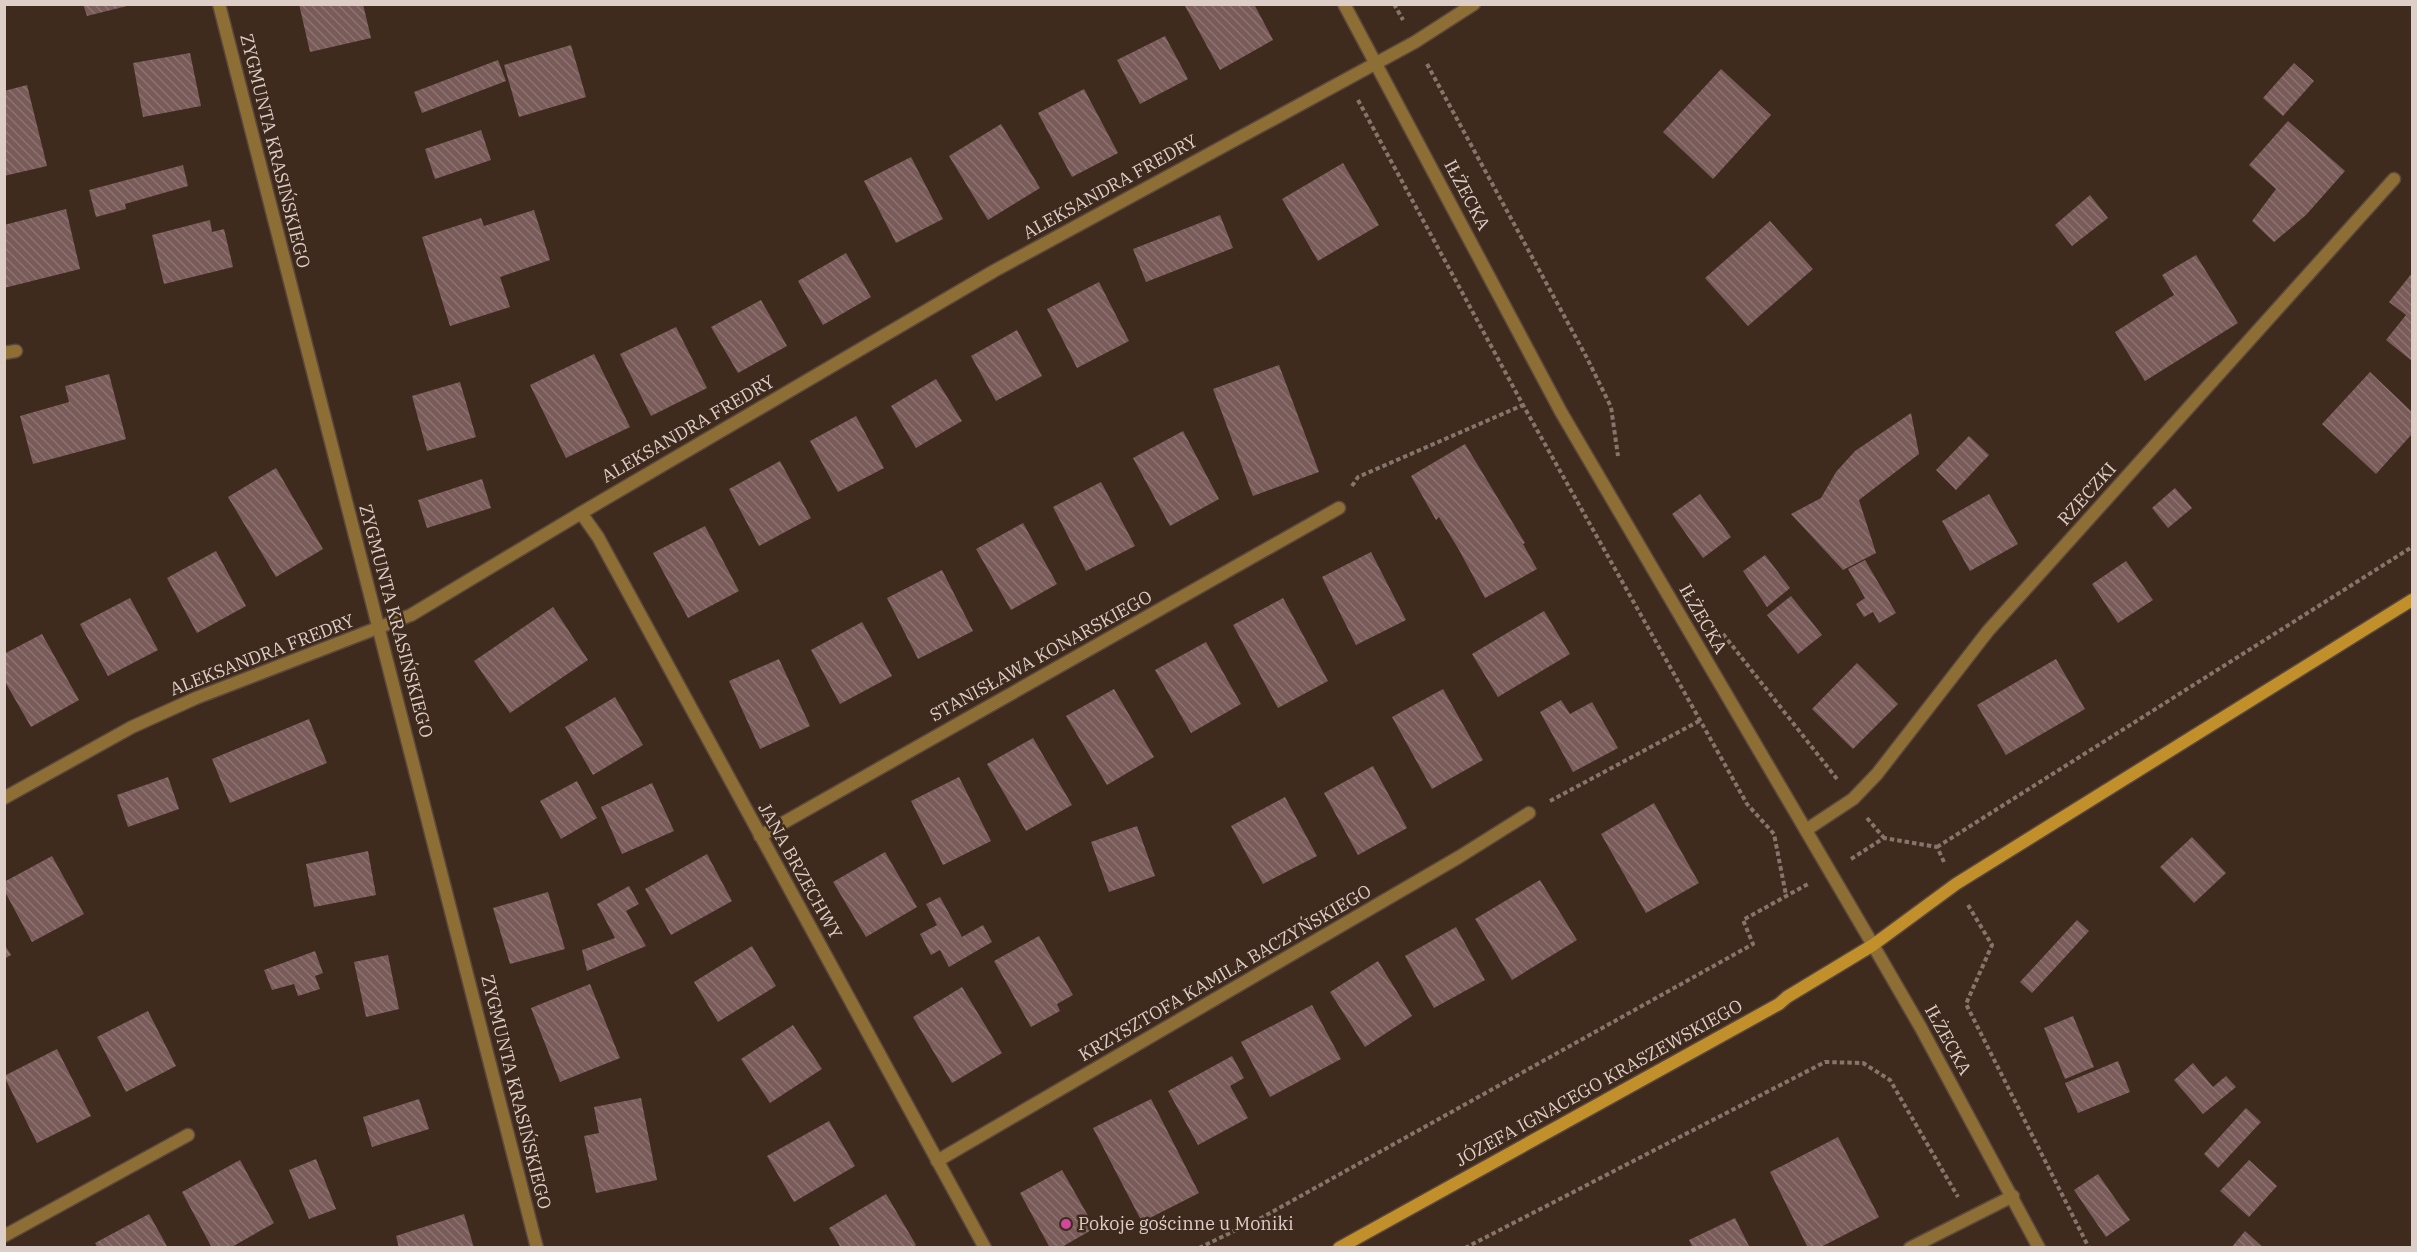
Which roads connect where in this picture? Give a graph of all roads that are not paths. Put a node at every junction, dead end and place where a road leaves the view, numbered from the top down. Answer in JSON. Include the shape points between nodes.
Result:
{"nodes":[{"id":1,"x":219,"y":4,"type":"edge"},
{"id":2,"x":1344,"y":4,"type":"edge"},
{"id":3,"x":1474,"y":4,"type":"edge"},
{"id":4,"x":1376,"y":62,"type":"junction"},
{"id":5,"x":2394,"y":179,"type":"dead end"},
{"id":6,"x":1339,"y":508,"type":"road end"},
{"id":7,"x":581,"y":513,"type":"junction"},
{"id":8,"x":2412,"y":600,"type":"edge"},
{"id":9,"x":380,"y":628,"type":"junction"},
{"id":10,"x":4,"y":798,"type":"edge"},
{"id":11,"x":1528,"y":813,"type":"road end"},
{"id":12,"x":1806,"y":830,"type":"junction"},
{"id":13,"x":760,"y":836,"type":"junction"},
{"id":14,"x":1873,"y":945,"type":"junction"},
{"id":15,"x":188,"y":1135,"type":"dead end"},
{"id":16,"x":937,"y":1161,"type":"junction"},
{"id":17,"x":2013,"y":1196,"type":"junction"},
{"id":18,"x":4,"y":1236,"type":"edge"},
{"id":19,"x":537,"y":1248,"type":"edge"},
{"id":20,"x":986,"y":1248,"type":"edge"},
{"id":21,"x":1339,"y":1248,"type":"edge"},
{"id":22,"x":1910,"y":1248,"type":"edge"},
{"id":23,"x":2039,"y":1248,"type":"edge"}],
"edges":[{"from":1,"to":9,"type":"street","name":"ZYGMUNTA KRASIŃSKIEGO"},
{"from":2,"to":4,"type":"street","name":"IŁŻECKA"},
{"from":3,"to":4,"type":"street","name":"ALEKSANDRA FREDRY"},
{"from":4,"to":7,"type":"street","name":"ALEKSANDRA FREDRY","via":[[994,271]]},
{"from":4,"to":12,"type":"street","name":"IŁŻECKA","via":[[1561,412]]},
{"from":5,"to":12,"type":"street","name":"RZECZKI","via":[[1988,631],[1877,774],[1853,799]]},
{"from":6,"to":13,"type":"street","name":"STANISŁAWA KONARSKIEGO"},
{"from":7,"to":9,"type":"street","name":"ALEKSANDRA FREDRY","via":[[411,615]]},
{"from":7,"to":13,"type":"street","name":"JANA BRZECHWY","via":[[598,537]]},
{"from":8,"to":14,"type":"main road","via":[[1956,884]]},
{"from":9,"to":10,"type":"street","name":"ALEKSANDRA FREDRY","via":[[132,726]]},
{"from":9,"to":19,"type":"street","name":"ZYGMUNTA KRASIŃSKIEGO"},
{"from":11,"to":16,"type":"street","name":"KRZYSZTOFA KAMILA BACZYŃSKIEGO","via":[[1460,857]]},
{"from":12,"to":14,"type":"street","name":"IŁŻECKA"},
{"from":13,"to":16,"type":"street","name":"JANA BRZECHWY"},
{"from":14,"to":17,"type":"street","name":"IŁŻECKA"},
{"from":14,"to":21,"type":"main road","name":"JÓZEFA IGNACEGO KRASZEWSKIEGO","via":[[1779,1004]]},
{"from":15,"to":18,"type":"street"},
{"from":16,"to":20,"type":"street","name":"JANA BRZECHWY"},
{"from":17,"to":22,"type":"street"},
{"from":17,"to":23,"type":"street","name":"IŁŻECKA"}]}
